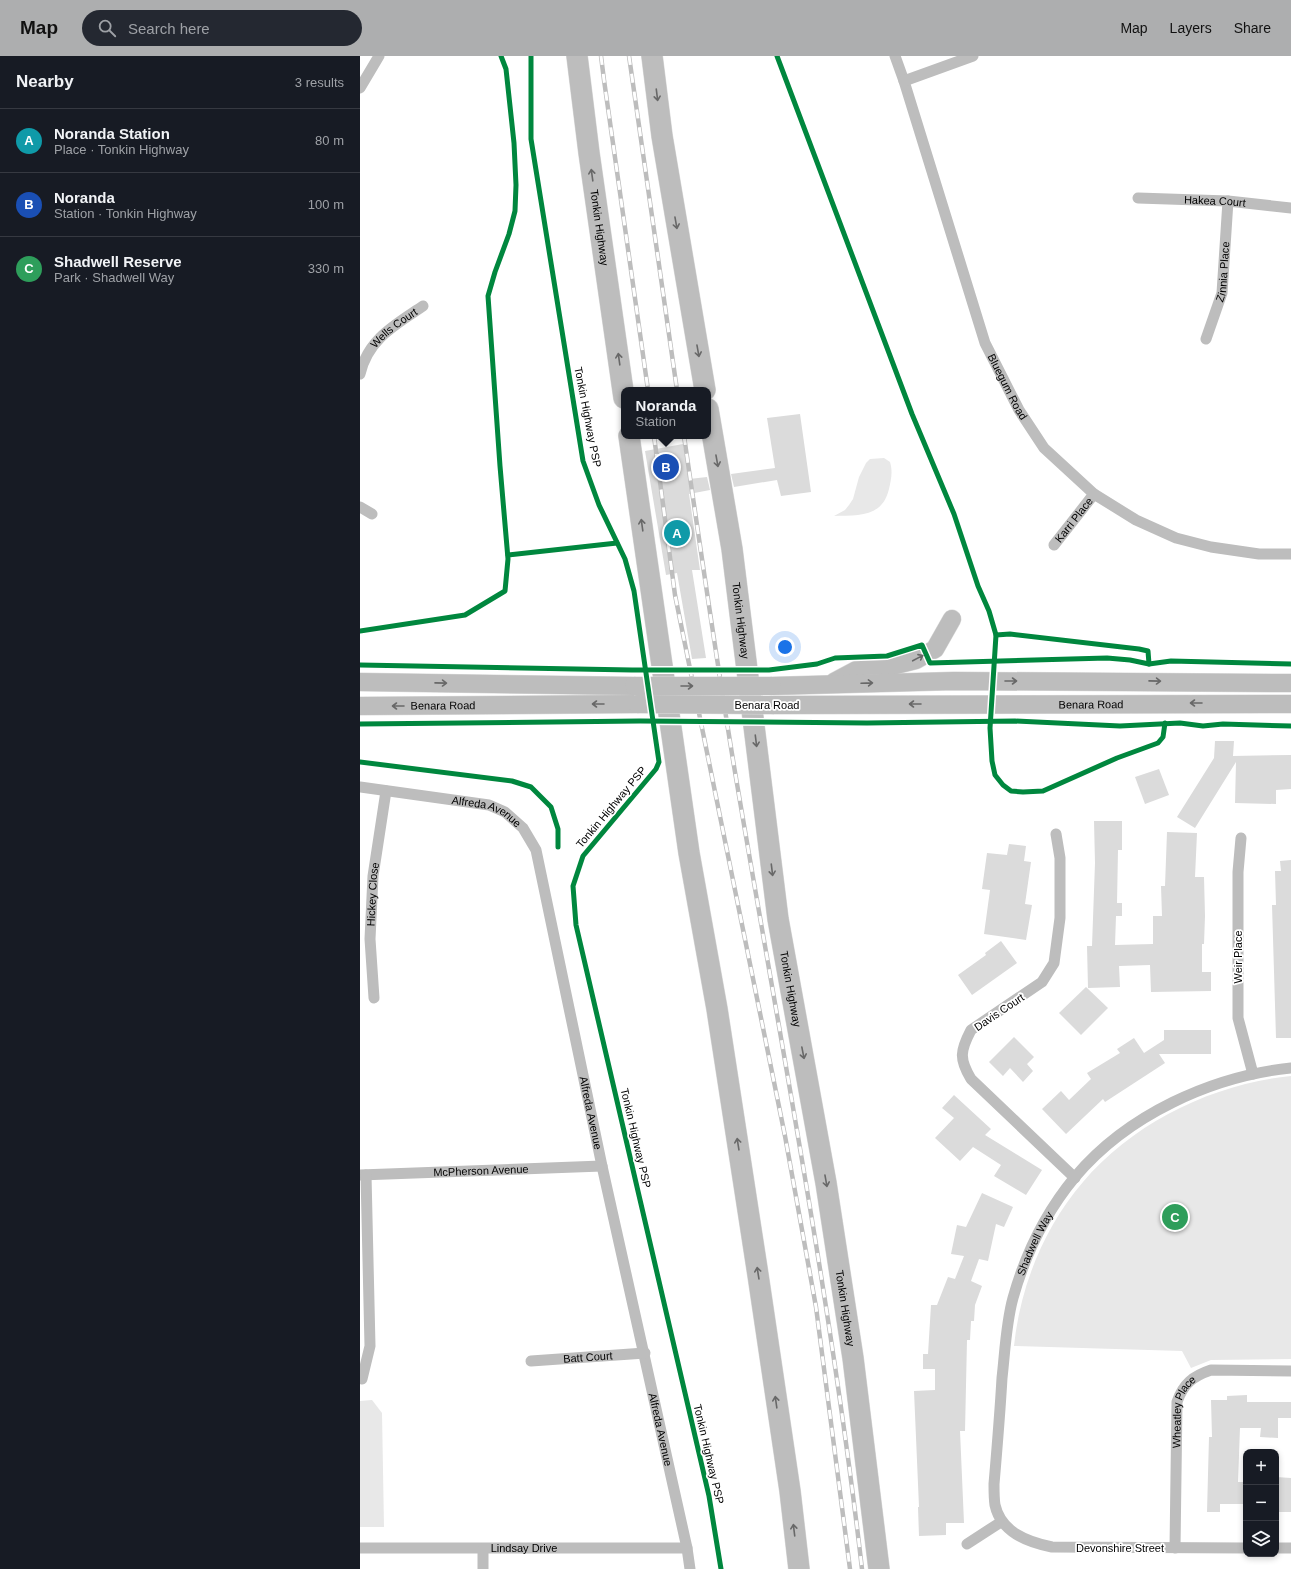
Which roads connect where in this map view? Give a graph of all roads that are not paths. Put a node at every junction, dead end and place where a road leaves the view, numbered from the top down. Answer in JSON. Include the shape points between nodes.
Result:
{"nodes":[{"id":1,"x":378,"y":56,"type":"edge"},
{"id":2,"x":577,"y":56,"type":"edge"},
{"id":3,"x":652,"y":56,"type":"edge"},
{"id":4,"x":895,"y":56,"type":"edge"},
{"id":5,"x":973,"y":56,"type":"edge"},
{"id":6,"x":364,"y":72,"type":"edge"},
{"id":7,"x":904,"y":81,"type":"junction"},
{"id":8,"x":360,"y":88,"type":"edge"},
{"id":9,"x":1138,"y":198,"type":"dead end"},
{"id":10,"x":1228,"y":201,"type":"junction"},
{"id":11,"x":1291,"y":208,"type":"edge"},
{"id":12,"x":423,"y":306,"type":"dead end"},
{"id":13,"x":1206,"y":339,"type":"dead end"},
{"id":14,"x":360,"y":374,"type":"edge"},
{"id":15,"x":622,"y":387,"type":"edge"},
{"id":16,"x":704,"y":387,"type":"edge"},
{"id":17,"x":711,"y":426,"type":"edge"},
{"id":18,"x":629,"y":439,"type":"edge"},
{"id":19,"x":1094,"y":494,"type":"junction"},
{"id":20,"x":360,"y":508,"type":"edge"},
{"id":21,"x":372,"y":514,"type":"dead end"},
{"id":22,"x":1054,"y":545,"type":"dead end"},
{"id":23,"x":1291,"y":554,"type":"edge"},
{"id":24,"x":952,"y":619,"type":"dead end"},
{"id":25,"x":954,"y":681,"type":"junction"},
{"id":26,"x":360,"y":682,"type":"edge"},
{"id":27,"x":1218,"y":682,"type":"junction"},
{"id":28,"x":1291,"y":683,"type":"edge"},
{"id":29,"x":829,"y":685,"type":"junction"},
{"id":30,"x":1174,"y":703,"type":"junction"},
{"id":31,"x":1291,"y":703,"type":"edge"},
{"id":32,"x":360,"y":706,"type":"edge"},
{"id":33,"x":360,"y":787,"type":"edge"},
{"id":34,"x":386,"y":791,"type":"junction"},
{"id":35,"x":1056,"y":834,"type":"dead end"},
{"id":36,"x":1241,"y":838,"type":"dead end"},
{"id":37,"x":374,"y":998,"type":"dead end"},
{"id":38,"x":1291,"y":1068,"type":"edge"},
{"id":39,"x":1253,"y":1074,"type":"junction"},
{"id":40,"x":602,"y":1166,"type":"junction"},
{"id":41,"x":363,"y":1175,"type":"edge"},
{"id":42,"x":1075,"y":1178,"type":"junction"},
{"id":43,"x":645,"y":1353,"type":"junction"},
{"id":44,"x":531,"y":1361,"type":"dead end"},
{"id":45,"x":1291,"y":1371,"type":"edge"},
{"id":46,"x":362,"y":1379,"type":"dead end"},
{"id":47,"x":1001,"y":1522,"type":"junction"},
{"id":48,"x":967,"y":1544,"type":"dead end"},
{"id":49,"x":360,"y":1548,"type":"edge"},
{"id":50,"x":687,"y":1548,"type":"junction"},
{"id":51,"x":1174,"y":1548,"type":"junction"},
{"id":52,"x":1243,"y":1548,"type":"edge"},
{"id":53,"x":1279,"y":1548,"type":"edge"},
{"id":54,"x":1291,"y":1548,"type":"edge"},
{"id":55,"x":483,"y":1549,"type":"junction"},
{"id":56,"x":483,"y":1569,"type":"edge"},
{"id":57,"x":690,"y":1569,"type":"edge"},
{"id":58,"x":799,"y":1569,"type":"edge"},
{"id":59,"x":879,"y":1569,"type":"edge"}],
"edges":[{"from":1,"to":6,"type":"street"},
{"from":15,"to":2,"type":"highway","name":"Tonkin Highway","one_way":true},
{"from":3,"to":16,"type":"highway","one_way":true,"via":[[662,136]]},
{"from":4,"to":7,"type":"street","name":"Bluegum Road"},
{"from":5,"to":7,"type":"street"},
{"from":6,"to":8,"type":"street"},
{"from":7,"to":19,"type":"street","name":"Bluegum Road","via":[[985,343],[1019,410],[1044,448]]},
{"from":9,"to":10,"type":"street","name":"Hakea Court"},
{"from":10,"to":11,"type":"street","name":"Hakea Court"},
{"from":10,"to":13,"type":"street","name":"Zinnia Place","via":[[1222,293]]},
{"from":12,"to":14,"type":"street","name":"Wells Court","via":[[377,339],[367,353]]},
{"from":17,"to":59,"type":"highway","name":"Tonkin Highway","one_way":true,"via":[[732,549],[778,919],[826,1183],[852,1350]]},
{"from":58,"to":18,"type":"highway","one_way":true,"via":[[758,1275],[717,1009],[688,845]]},
{"from":19,"to":22,"type":"street","name":"Karri Place"},
{"from":19,"to":23,"type":"street","name":"Bluegum Road","via":[[1136,520],[1176,538],[1211,547],[1259,554]]},
{"from":20,"to":21,"type":"street"},
{"from":29,"to":24,"type":"main road","one_way":true,"via":[[864,666],[896,665],[916,660],[935,649]]},
{"from":25,"to":27,"type":"main road","name":"Benara Road","one_way":true},
{"from":29,"to":25,"type":"main road","name":"Benara Road","one_way":true},
{"from":25,"to":30,"type":"main road","name":"Benara Road","via":[[964,694],[1132,693]]},
{"from":26,"to":29,"type":"main road","name":"Benara Road","one_way":true,"bridge":true,"via":[[634,686]]},
{"from":27,"to":28,"type":"main road","name":"Benara Road"},
{"from":27,"to":31,"type":"main road","via":[[1210,687],[1211,690],[1268,696]]},
{"from":31,"to":30,"type":"main road","name":"Benara Road","one_way":true},
{"from":30,"to":32,"type":"main road","name":"Benara Road","one_way":true,"bridge":true},
{"from":33,"to":34,"type":"street","name":"Alfreda Avenue"},
{"from":34,"to":37,"type":"street","name":"Hickey Close","via":[[373,876],[370,938]]},
{"from":34,"to":40,"type":"street","name":"Alfreda Avenue","via":[[489,805],[505,812],[523,828],[536,850]]},
{"from":35,"to":42,"type":"street","name":"Davis Court","via":[[1060,858],[1060,918],[1054,963],[1042,982],[971,1030],[962,1052],[963,1066],[971,1079]]},
{"from":36,"to":39,"type":"street","name":"Weir Place","via":[[1238,872],[1238,1018]]},
{"from":38,"to":39,"type":"street","name":"Shadwell Way"},
{"from":39,"to":42,"type":"street","name":"Shadwell Way","via":[[1205,1089],[1160,1109],[1125,1132],[1090,1161]]},
{"from":40,"to":41,"type":"street","name":"McPherson Avenue"},
{"from":40,"to":43,"type":"street","name":"Alfreda Avenue"},
{"from":41,"to":46,"type":"street","via":[[370,1346]]},
{"from":42,"to":47,"type":"street","name":"Shadwell Way","via":[[1044,1223],[1013,1298],[1005,1347],[994,1484],[995,1505]]},
{"from":43,"to":44,"type":"street","name":"Batt Court"},
{"from":43,"to":50,"type":"street","name":"Alfreda Avenue"},
{"from":45,"to":51,"type":"street","name":"Wheatley Place","via":[[1211,1370],[1198,1374],[1181,1391],[1177,1402]]},
{"from":47,"to":48,"type":"street"},
{"from":47,"to":51,"type":"street","name":"Devonshire Street","via":[[1026,1539],[1052,1547]]},
{"from":49,"to":55,"type":"street","name":"Lindsay Drive"},
{"from":50,"to":55,"type":"street","name":"Lindsay Drive"},
{"from":50,"to":57,"type":"street","name":"Alfreda Avenue"},
{"from":51,"to":52,"type":"street","name":"Devonshire Street"},
{"from":53,"to":54,"type":"street"},
{"from":55,"to":56,"type":"street"}]}
